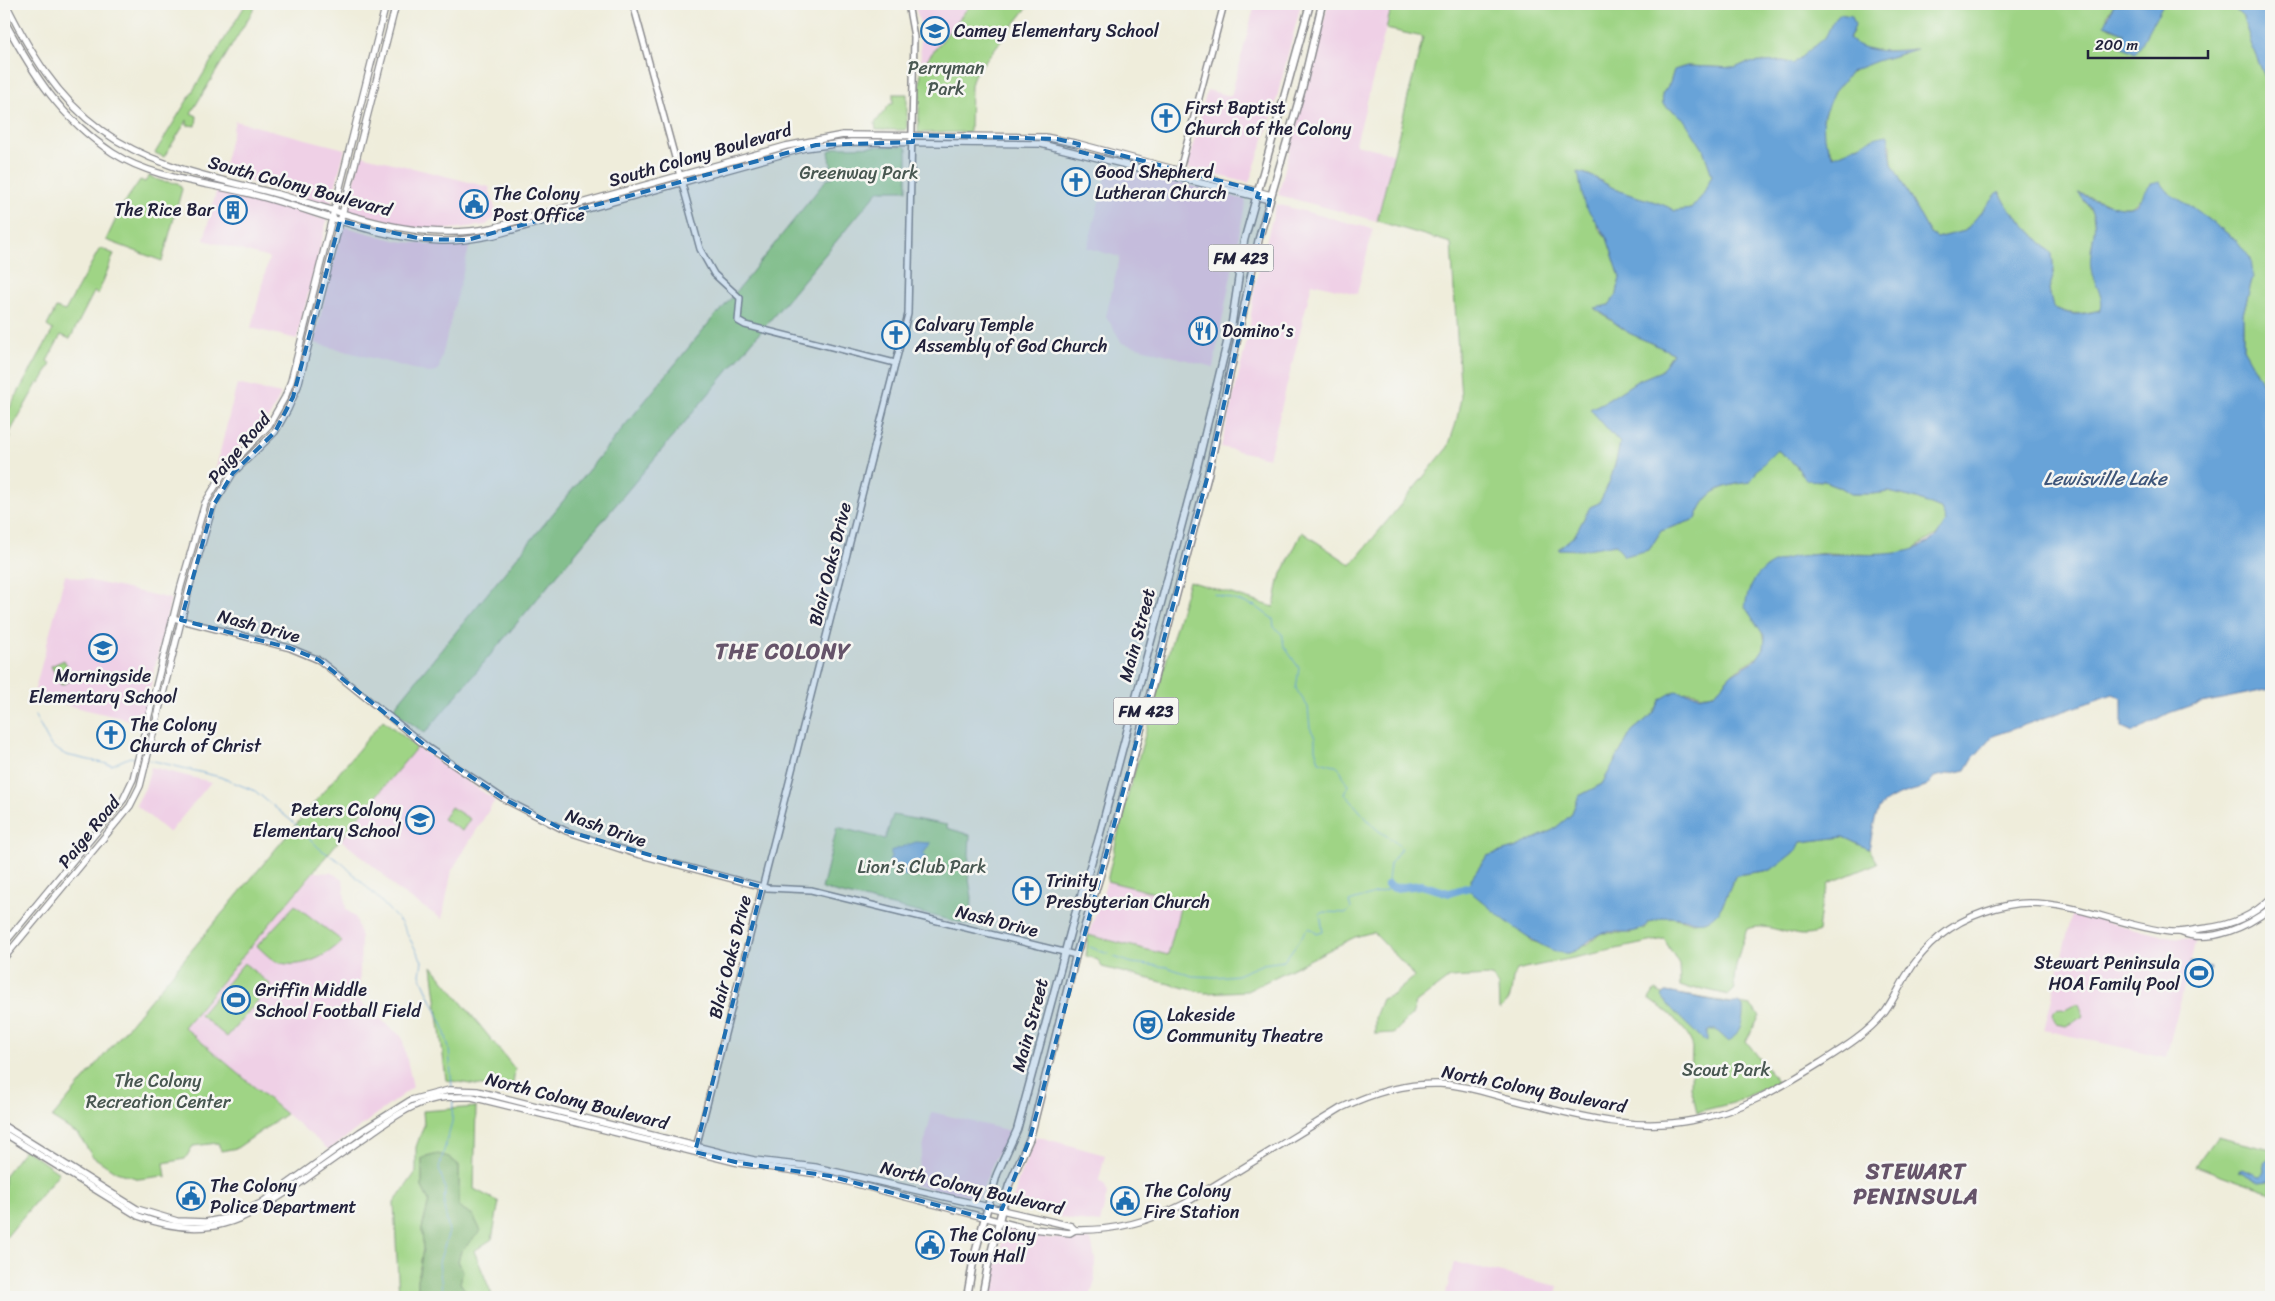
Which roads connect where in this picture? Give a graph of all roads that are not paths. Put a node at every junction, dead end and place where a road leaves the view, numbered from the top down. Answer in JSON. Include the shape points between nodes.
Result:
{"nodes":[{"id":1,"x":6,"y":4,"type":"edge"},
{"id":2,"x":386,"y":4,"type":"edge"},
{"id":3,"x":396,"y":4,"type":"edge"},
{"id":4,"x":632,"y":4,"type":"edge"},
{"id":5,"x":908,"y":4,"type":"edge"},
{"id":6,"x":1224,"y":4,"type":"edge"},
{"id":7,"x":1310,"y":4,"type":"edge"},
{"id":8,"x":1322,"y":4,"type":"edge"},
{"id":9,"x":4,"y":20,"type":"edge"},
{"id":10,"x":1304,"y":26,"type":"junction"},
{"id":11,"x":1316,"y":29,"type":"junction"},
{"id":12,"x":913,"y":135,"type":"junction"},
{"id":13,"x":913,"y":142,"type":"junction"},
{"id":14,"x":1079,"y":144,"type":"junction"},
{"id":15,"x":1077,"y":151,"type":"junction"},
{"id":16,"x":1105,"y":151,"type":"junction"},
{"id":17,"x":347,"y":156,"type":"junction"},
{"id":18,"x":357,"y":157,"type":"junction"},
{"id":19,"x":1103,"y":158,"type":"junction"},
{"id":20,"x":1179,"y":173,"type":"junction"},
{"id":21,"x":680,"y":176,"type":"junction"},
{"id":22,"x":682,"y":183,"type":"junction"},
{"id":23,"x":249,"y":190,"type":"junction"},
{"id":24,"x":1258,"y":194,"type":"junction"},
{"id":25,"x":283,"y":196,"type":"junction"},
{"id":26,"x":1270,"y":197,"type":"junction"},
{"id":27,"x":286,"y":204,"type":"junction"},
{"id":28,"x":571,"y":210,"type":"junction"},
{"id":29,"x":333,"y":212,"type":"junction"},
{"id":30,"x":342,"y":214,"type":"junction"},
{"id":31,"x":331,"y":219,"type":"junction"},
{"id":32,"x":340,"y":221,"type":"junction"},
{"id":33,"x":451,"y":234,"type":"junction"},
{"id":34,"x":422,"y":236,"type":"junction"},
{"id":35,"x":457,"y":240,"type":"junction"},
{"id":36,"x":313,"y":292,"type":"junction"},
{"id":37,"x":322,"y":294,"type":"junction"},
{"id":38,"x":1232,"y":322,"type":"junction"},
{"id":39,"x":1242,"y":323,"type":"junction"},
{"id":40,"x":895,"y":363,"type":"junction"},
{"id":41,"x":173,"y":618,"type":"junction"},
{"id":42,"x":181,"y":620,"type":"junction"},
{"id":43,"x":160,"y":670,"type":"junction"},
{"id":44,"x":162,"y":700,"type":"junction"},
{"id":45,"x":1105,"y":813,"type":"junction"},
{"id":46,"x":1118,"y":816,"type":"junction"},
{"id":47,"x":762,"y":887,"type":"junction"},
{"id":48,"x":2271,"y":898,"type":"edge"},
{"id":49,"x":2271,"y":908,"type":"edge"},
{"id":50,"x":2180,"y":932,"type":"junction"},
{"id":51,"x":4,"y":944,"type":"edge"},
{"id":52,"x":1065,"y":952,"type":"junction"},
{"id":53,"x":1076,"y":956,"type":"junction"},
{"id":54,"x":4,"y":958,"type":"edge"},
{"id":55,"x":4,"y":1126,"type":"edge"},
{"id":56,"x":4,"y":1133,"type":"edge"},
{"id":57,"x":696,"y":1149,"type":"junction"},
{"id":58,"x":988,"y":1206,"type":"junction"},
{"id":59,"x":1002,"y":1209,"type":"junction"},
{"id":60,"x":984,"y":1218,"type":"junction"},
{"id":61,"x":999,"y":1221,"type":"junction"},
{"id":62,"x":194,"y":1225,"type":"junction"},
{"id":63,"x":1075,"y":1230,"type":"junction"},
{"id":64,"x":968,"y":1288,"type":"junction"},
{"id":65,"x":967,"y":1297,"type":"edge"},
{"id":66,"x":971,"y":1297,"type":"edge"},
{"id":67,"x":982,"y":1297,"type":"edge"}],
"edges":[{"from":1,"to":23,"type":"main road","name":"South Colony Boulevard","via":[[31,52],[53,83],[101,130],[159,162]]},
{"from":2,"to":17,"type":"main road","name":"Paige Road"},
{"from":3,"to":18,"type":"main road","name":"Paige Road"},
{"from":4,"to":21,"type":"street"},
{"from":5,"to":12,"type":"street","name":"Blair Oaks Drive","via":[[914,37]]},
{"from":6,"to":20,"type":"street"},
{"from":7,"to":10,"type":"main road","name":"Main Street","number":"FM 423"},
{"from":8,"to":11,"type":"main road","name":"Main Street","number":"FM 423"},
{"from":9,"to":23,"type":"main road","name":"South Colony Boulevard","via":[[44,89],[68,117],[114,153],[160,174]]},
{"from":10,"to":11,"type":"main road"},
{"from":10,"to":24,"type":"main road","name":"Main Street","number":"FM 423"},
{"from":11,"to":26,"type":"main road","name":"Main Street","number":"FM 423"},
{"from":12,"to":13,"type":"street","name":"Blair Oaks Drive"},
{"from":12,"to":14,"type":"main road","name":"South Colony Boulevard","via":[[1023,136]]},
{"from":12,"to":21,"type":"main road","name":"South Colony Boulevard","via":[[826,136]]},
{"from":13,"to":15,"type":"main road","name":"South Colony Boulevard","via":[[1028,143]]},
{"from":13,"to":22,"type":"main road","name":"South Colony Boulevard","via":[[816,145]]},
{"from":13,"to":40,"type":"street","name":"Blair Oaks Drive","via":[[908,314]]},
{"from":14,"to":15,"type":"main road"},
{"from":14,"to":16,"type":"main road","name":"South Colony Boulevard"},
{"from":15,"to":19,"type":"main road","name":"South Colony Boulevard"},
{"from":16,"to":19,"type":"main road"},
{"from":16,"to":20,"type":"main road","name":"South Colony Boulevard"},
{"from":17,"to":18,"type":"main road"},
{"from":17,"to":29,"type":"main road","name":"Paige Road"},
{"from":18,"to":30,"type":"main road","name":"Paige Road"},
{"from":19,"to":20,"type":"main road","name":"South Colony Boulevard"},
{"from":20,"to":24,"type":"main road","name":"South Colony Boulevard"},
{"from":21,"to":22,"type":"street"},
{"from":21,"to":28,"type":"main road","name":"South Colony Boulevard"},
{"from":22,"to":28,"type":"main road","name":"South Colony Boulevard"},
{"from":22,"to":40,"type":"street","via":[[704,258],[714,274],[740,298],[738,316],[741,323]]},
{"from":23,"to":25,"type":"main road","name":"South Colony Boulevard"},
{"from":23,"to":27,"type":"main road","name":"South Colony Boulevard"},
{"from":24,"to":26,"type":"main road","name":"South Colony Boulevard"},
{"from":24,"to":38,"type":"main road","name":"Main Street","number":"FM 423","via":[[1244,241]]},
{"from":25,"to":27,"type":"main road"},
{"from":25,"to":29,"type":"main road","name":"South Colony Boulevard"},
{"from":26,"to":39,"type":"main road","name":"Main Street","number":"FM 423"},
{"from":27,"to":31,"type":"main road","name":"South Colony Boulevard"},
{"from":28,"to":33,"type":"main road","name":"South Colony Boulevard"},
{"from":28,"to":35,"type":"main road","name":"South Colony Boulevard","via":[[494,235]]},
{"from":29,"to":30,"type":"main road","name":"South Colony Boulevard"},
{"from":29,"to":31,"type":"main road","name":"Paige Road"},
{"from":30,"to":32,"type":"main road","name":"Paige Road"},
{"from":30,"to":34,"type":"main road","name":"South Colony Boulevard"},
{"from":31,"to":32,"type":"main road","name":"South Colony Boulevard"},
{"from":31,"to":36,"type":"main road","name":"Paige Road"},
{"from":32,"to":34,"type":"main road","name":"South Colony Boulevard","via":[[394,235]]},
{"from":32,"to":37,"type":"main road","name":"Paige Road"},
{"from":33,"to":34,"type":"main road","name":"South Colony Boulevard"},
{"from":33,"to":35,"type":"main road"},
{"from":34,"to":35,"type":"main road","name":"South Colony Boulevard"},
{"from":36,"to":37,"type":"main road"},
{"from":36,"to":41,"type":"main road","name":"Paige Road","via":[[283,401],[269,425],[216,483],[205,503]]},
{"from":37,"to":42,"type":"main road","name":"Paige Road","via":[[302,371],[288,409],[268,440],[233,473],[213,506]]},
{"from":38,"to":39,"type":"main road"},
{"from":38,"to":45,"type":"main road","name":"Main Street","number":"FM 423","via":[[1196,472]]},
{"from":39,"to":46,"type":"main road","name":"Main Street","number":"FM 423","via":[[1208,475]]},
{"from":40,"to":47,"type":"street","name":"Blair Oaks Drive"},
{"from":41,"to":42,"type":"street","name":"Nash Drive"},
{"from":41,"to":43,"type":"main road","name":"Paige Road"},
{"from":42,"to":44,"type":"main road","name":"Paige Road"},
{"from":42,"to":47,"type":"street","name":"Nash Drive","via":[[290,648],[319,660],[444,758],[504,799],[566,831],[633,853]]},
{"from":43,"to":44,"type":"main road","via":[[164,678],[159,696]]},
{"from":43,"to":51,"type":"main road","name":"Paige Road","via":[[133,779],[123,800]]},
{"from":44,"to":54,"type":"main road","name":"Paige Road","via":[[140,786],[130,806]]},
{"from":45,"to":46,"type":"main road"},
{"from":45,"to":52,"type":"main road","name":"Main Street","number":"FM 423"},
{"from":46,"to":53,"type":"main road","name":"Main Street","number":"FM 423"},
{"from":47,"to":52,"type":"street","name":"Nash Drive","via":[[811,890]]},
{"from":47,"to":57,"type":"street","name":"Blair Oaks Drive"},
{"from":48,"to":50,"type":"main road","name":"North Colony Boulevard","via":[[2252,913],[2231,923]]},
{"from":49,"to":50,"type":"main road","name":"North Colony Boulevard","via":[[2234,930],[2188,936]]},
{"from":50,"to":63,"type":"main road","name":"North Colony Boulevard","via":[[2055,905],[2029,903],[2000,907],[1965,920],[1936,939],[1914,964],[1886,1011],[1853,1042],[1787,1083],[1728,1112],[1666,1124],[1617,1123],[1450,1085],[1426,1084],[1390,1089],[1341,1108],[1161,1215],[1118,1227]]},
{"from":52,"to":53,"type":"street","name":"Nash Drive"},
{"from":52,"to":58,"type":"main road","name":"Main Street","number":"FM 423","via":[[1017,1130],[997,1174]]},
{"from":53,"to":59,"type":"main road","name":"Main Street","number":"FM 423","via":[[1030,1138],[1013,1174]]},
{"from":55,"to":62,"type":"main road","name":"North Colony Boulevard","via":[[137,1209]]},
{"from":56,"to":62,"type":"main road","name":"North Colony Boulevard","via":[[138,1216],[157,1223]]},
{"from":57,"to":58,"type":"main road","name":"North Colony Boulevard","via":[[815,1167]]},
{"from":57,"to":60,"type":"main road","name":"North Colony Boulevard","via":[[739,1163],[830,1176]]},
{"from":57,"to":62,"type":"main road","name":"North Colony Boulevard","via":[[490,1093],[449,1090],[411,1100],[393,1110],[247,1211]]},
{"from":58,"to":59,"type":"main road","name":"North Colony Boulevard"},
{"from":58,"to":60,"type":"main road","name":"Main Street","number":"FM 423"},
{"from":59,"to":61,"type":"main road","name":"Main Street","number":"FM 423"},
{"from":59,"to":63,"type":"main road","name":"North Colony Boulevard","via":[[1071,1226]]},
{"from":60,"to":61,"type":"main road","name":"North Colony Boulevard"},
{"from":60,"to":64,"type":"main road","name":"Main Street","number":"FM 423"},
{"from":61,"to":63,"type":"main road","name":"North Colony Boulevard","via":[[1050,1232],[1070,1233]]},
{"from":61,"to":67,"type":"main road","name":"Main Street","number":"FM 423"},
{"from":64,"to":65,"type":"main road","name":"Main Street","number":"FM 423"},
{"from":64,"to":66,"type":"main road"}]}
